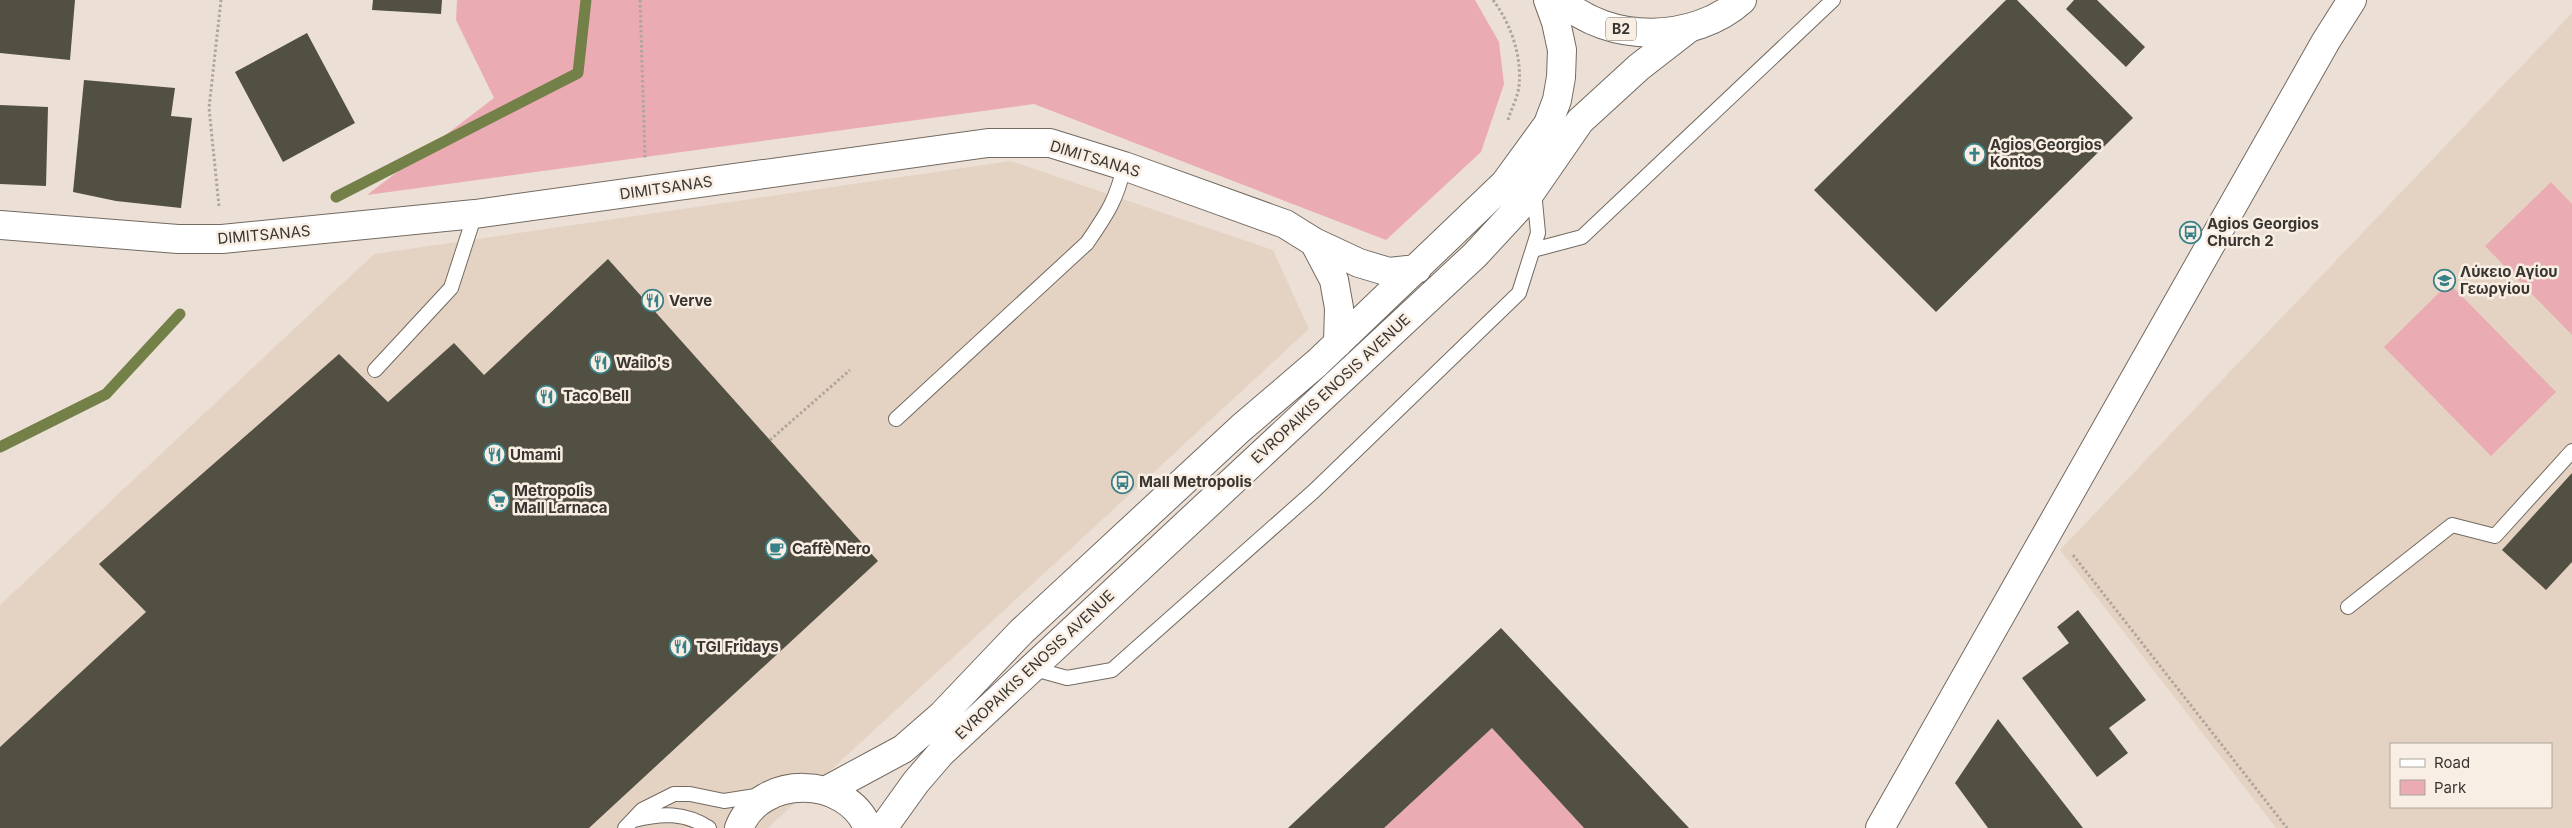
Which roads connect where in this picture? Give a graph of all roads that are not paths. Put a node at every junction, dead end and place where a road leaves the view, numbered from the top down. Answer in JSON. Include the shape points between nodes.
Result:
{"nodes":[{"id":1,"x":1548,"y":0,"type":"edge"},
{"id":2,"x":1561,"y":0,"type":"edge"},
{"id":3,"x":1742,"y":0,"type":"edge"},
{"id":4,"x":1834,"y":0,"type":"edge"},
{"id":5,"x":2340,"y":0,"type":"edge"},
{"id":6,"x":2352,"y":0,"type":"edge"},
{"id":7,"x":1688,"y":29,"type":"junction"},
{"id":8,"x":2326,"y":41,"type":"junction"},
{"id":9,"x":1124,"y":166,"type":"junction"},
{"id":10,"x":1533,"y":188,"type":"junction"},
{"id":11,"x":475,"y":214,"type":"junction"},
{"id":12,"x":0,"y":225,"type":"edge"},
{"id":13,"x":1314,"y":242,"type":"junction"},
{"id":14,"x":1533,"y":250,"type":"junction"},
{"id":15,"x":1417,"y":269,"type":"junction"},
{"id":16,"x":1338,"y":343,"type":"junction"},
{"id":17,"x":376,"y":370,"type":"dead end"},
{"id":18,"x":896,"y":419,"type":"dead end"},
{"id":19,"x":2572,"y":451,"type":"edge"},
{"id":20,"x":2348,"y":607,"type":"dead end"},
{"id":21,"x":1031,"y":668,"type":"junction"},
{"id":22,"x":827,"y":790,"type":"junction"},
{"id":23,"x":778,"y":792,"type":"junction"},
{"id":24,"x":629,"y":824,"type":"edge"},
{"id":25,"x":710,"y":828,"type":"edge"},
{"id":26,"x":739,"y":828,"type":"edge"},
{"id":27,"x":868,"y":828,"type":"edge"},
{"id":28,"x":883,"y":828,"type":"edge"},
{"id":29,"x":1880,"y":828,"type":"edge"}],
"edges":[{"from":1,"to":15,"type":"main road","name":"EVROPAIKIS ENOSIS AVENUE","via":[[1562,50],[1562,77],[1548,124],[1505,183]]},
{"from":2,"to":7,"type":"main road","number":"B2","via":[[1571,9],[1608,27],[1648,34]]},
{"from":3,"to":7,"type":"main road","number":"B2","via":[[1714,19]]},
{"from":4,"to":14,"type":"lane","via":[[1582,237]]},
{"from":5,"to":8,"type":"main road"},
{"from":6,"to":8,"type":"main road"},
{"from":7,"to":10,"type":"main road","name":"EVROPAIKIS ENOSIS AVENUE","via":[[1639,67],[1580,121]]},
{"from":8,"to":29,"type":"main road"},
{"from":9,"to":11,"type":"main road","name":"DIMITSANAS","via":[[1050,143],[988,143]]},
{"from":9,"to":13,"type":"main road","name":"DIMITSANAS","via":[[1284,224]]},
{"from":9,"to":18,"type":"lane","via":[[1110,210],[1087,244]]},
{"from":10,"to":14,"type":"lane","via":[[1538,233]]},
{"from":10,"to":21,"type":"main road","name":"EVROPAIKIS ENOSIS AVENUE","via":[[1475,255]]},
{"from":11,"to":12,"type":"main road","name":"DIMITSANAS","via":[[222,240]]},
{"from":11,"to":17,"type":"lane","via":[[451,288]]},
{"from":13,"to":15,"type":"main road","name":"DIMITSANAS","via":[[1359,263],[1389,272]]},
{"from":13,"to":16,"type":"main road","via":[[1334,280],[1339,308]]},
{"from":14,"to":21,"type":"lane","via":[[1520,293],[1314,492],[1112,670],[1067,678]]},
{"from":15,"to":16,"type":"main road","name":"EVROPAIKIS ENOSIS AVENUE"},
{"from":16,"to":22,"type":"main road","name":"EVROPAIKIS ENOSIS AVENUE","via":[[1241,428],[1021,632],[942,715],[903,749]]},
{"from":19,"to":20,"type":"lane","via":[[2494,536],[2452,525]]},
{"from":21,"to":28,"type":"main road","name":"EVROPAIKIS ENOSIS AVENUE","via":[[941,752]]},
{"from":22,"to":23,"type":"main road","via":[[802,786]]},
{"from":22,"to":27,"type":"main road","via":[[850,802]]},
{"from":23,"to":24,"type":"lane","via":[[724,801],[674,794],[649,806]]},
{"from":23,"to":26,"type":"main road","via":[[756,805]]},
{"from":24,"to":25,"type":"lane","via":[[668,813],[693,819]]}]}
